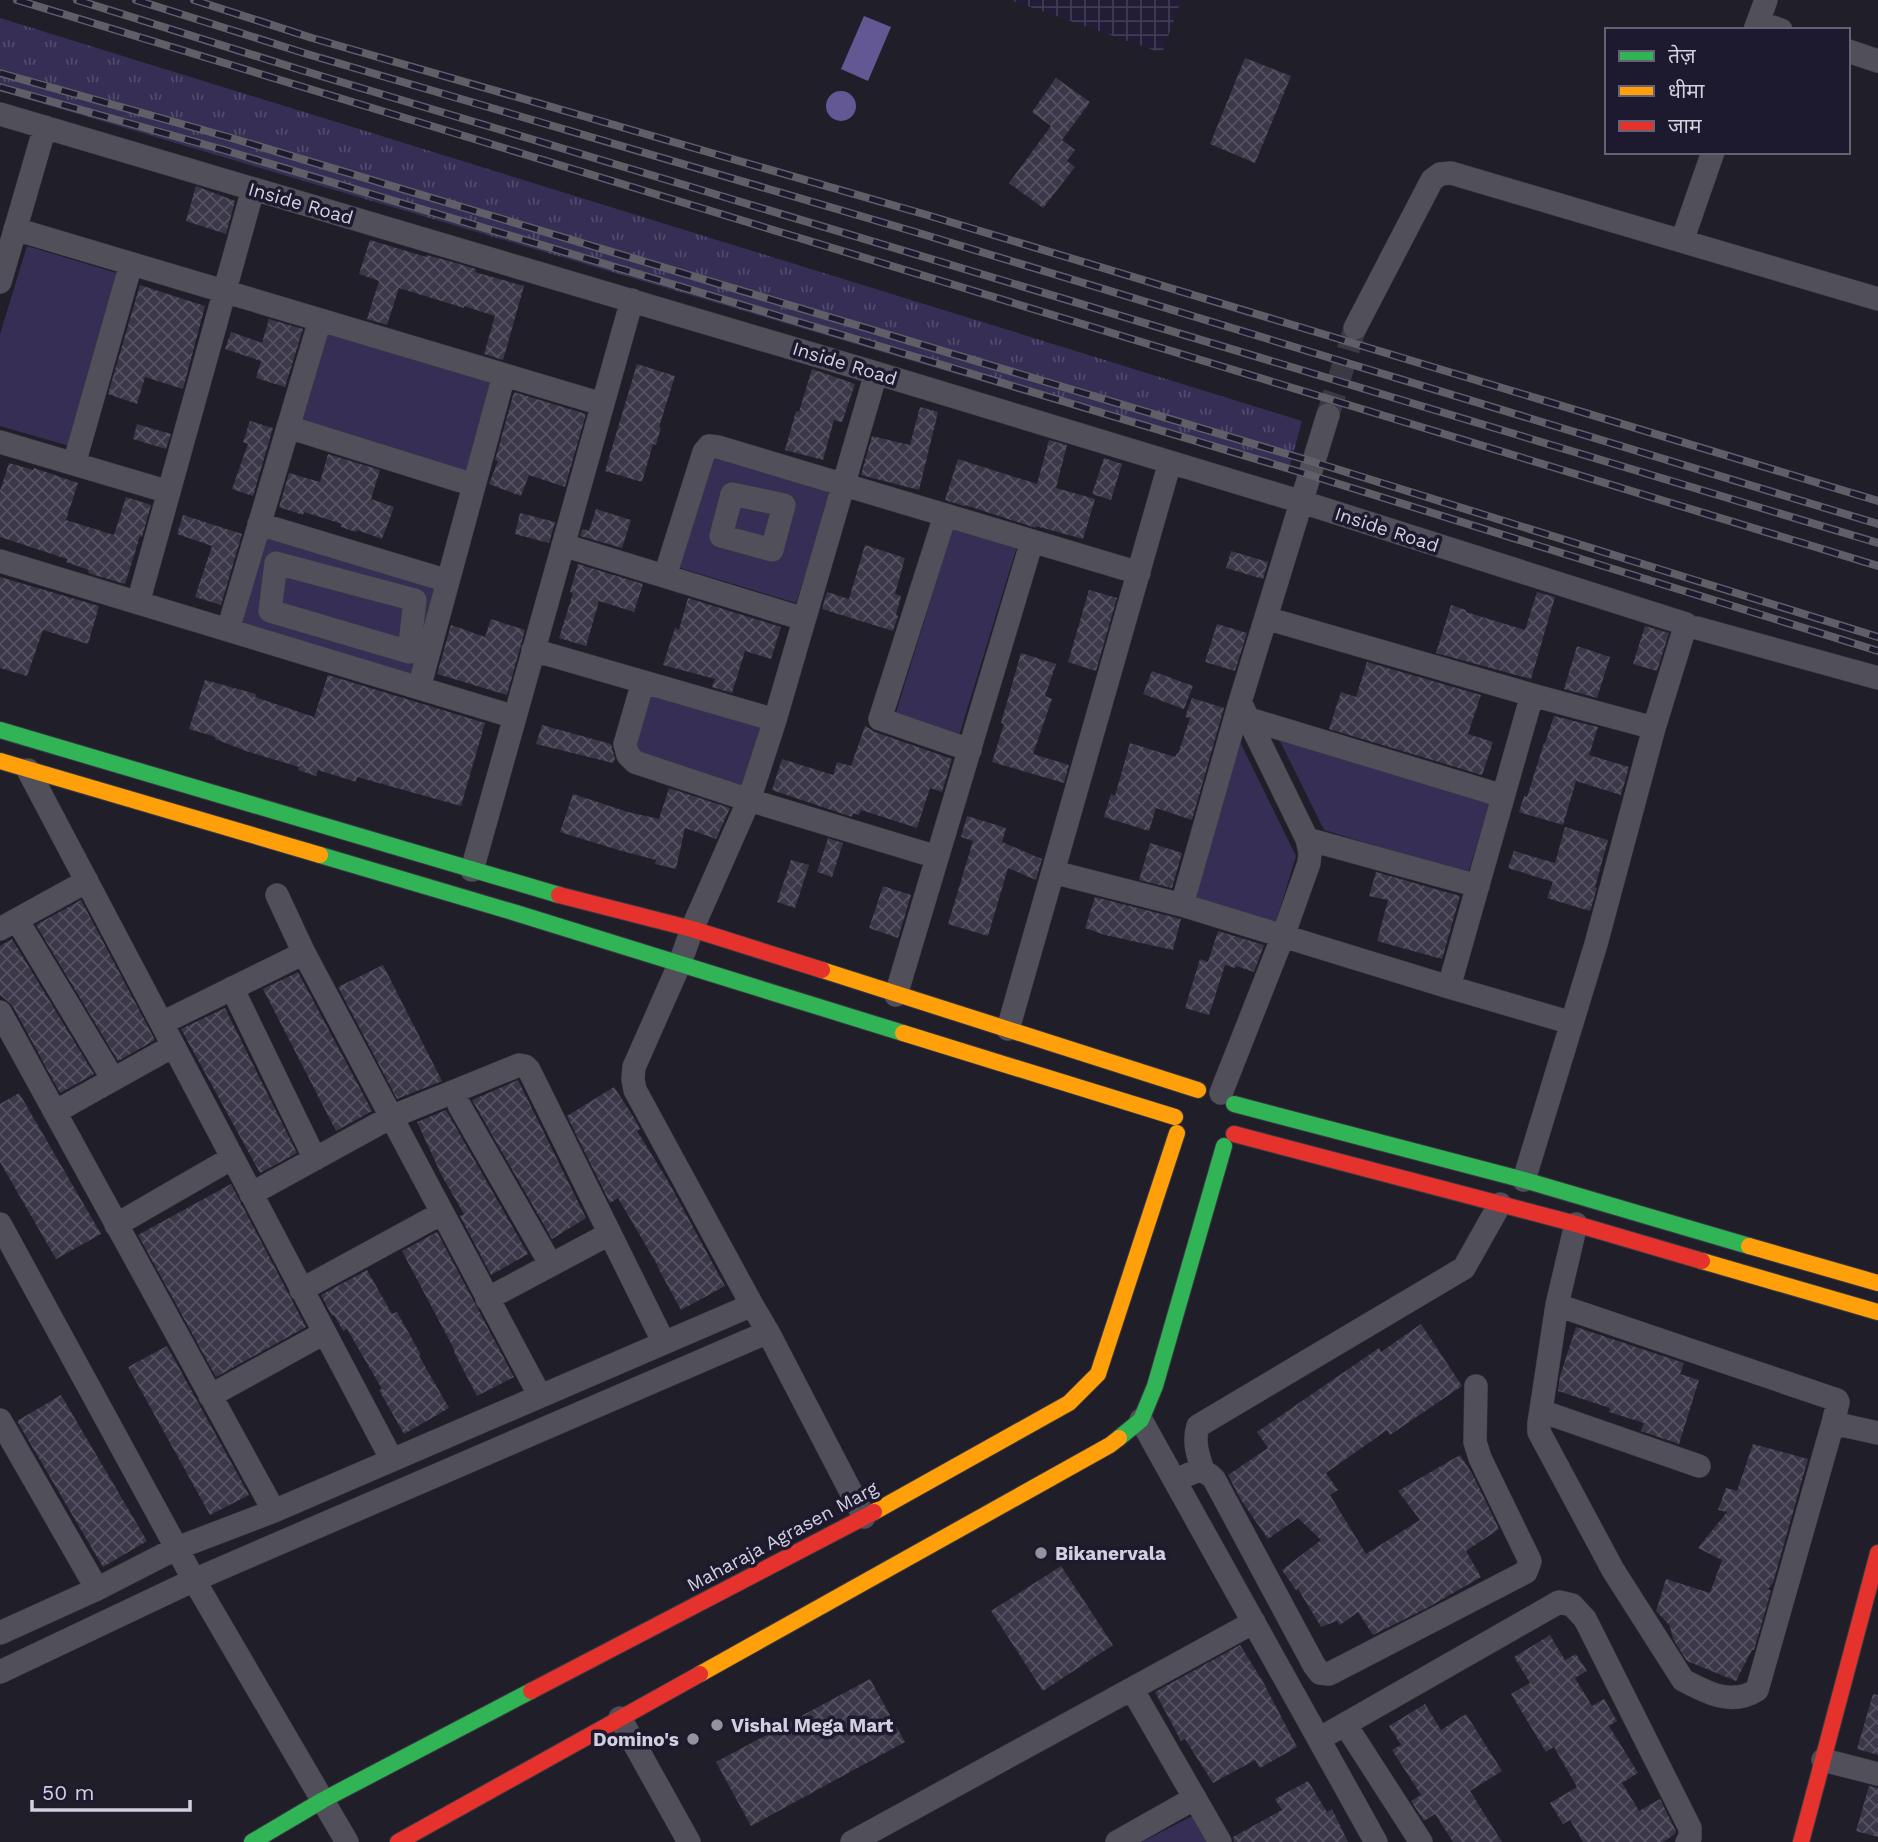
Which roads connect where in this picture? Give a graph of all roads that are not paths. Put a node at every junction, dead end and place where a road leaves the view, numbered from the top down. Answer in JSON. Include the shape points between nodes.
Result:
{"nodes":[{"id":1,"x":1766,"y":0,"type":"edge"},
{"id":2,"x":1757,"y":26,"type":"edge"},
{"id":3,"x":1850,"y":52,"type":"edge"},
{"id":4,"x":1878,"y":61,"type":"edge"},
{"id":5,"x":0,"y":114,"type":"edge"},
{"id":6,"x":45,"y":127,"type":"junction"},
{"id":7,"x":1712,"y":154,"type":"edge"},
{"id":8,"x":253,"y":189,"type":"junction"},
{"id":9,"x":15,"y":229,"type":"junction"},
{"id":10,"x":1682,"y":241,"type":"junction"},
{"id":11,"x":131,"y":264,"type":"junction"},
{"id":12,"x":0,"y":282,"type":"edge"},
{"id":13,"x":225,"y":292,"type":"junction"},
{"id":14,"x":1878,"y":299,"type":"edge"},
{"id":15,"x":632,"y":300,"type":"junction"},
{"id":16,"x":320,"y":320,"type":"junction"},
{"id":17,"x":1355,"y":328,"type":"tunnel mouth"},
{"id":18,"x":876,"y":373,"type":"junction"},
{"id":19,"x":504,"y":375,"type":"junction"},
{"id":20,"x":602,"y":404,"type":"junction"},
{"id":21,"x":1328,"y":415,"type":"tunnel mouth"},
{"id":22,"x":288,"y":427,"type":"junction"},
{"id":23,"x":0,"y":442,"type":"edge"},
{"id":24,"x":1170,"y":462,"type":"junction"},
{"id":25,"x":74,"y":464,"type":"junction"},
{"id":26,"x":844,"y":484,"type":"junction"},
{"id":27,"x":474,"y":485,"type":"junction"},
{"id":28,"x":169,"y":492,"type":"junction"},
{"id":29,"x":1302,"y":502,"type":"junction"},
{"id":30,"x":945,"y":516,"type":"junction"},
{"id":31,"x":259,"y":524,"type":"junction"},
{"id":32,"x":1032,"y":541,"type":"junction"},
{"id":33,"x":563,"y":545,"type":"junction"},
{"id":34,"x":0,"y":561,"type":"edge"},
{"id":35,"x":1139,"y":573,"type":"junction"},
{"id":36,"x":665,"y":576,"type":"junction"},
{"id":37,"x":448,"y":582,"type":"junction"},
{"id":38,"x":415,"y":600,"type":"joint"},
{"id":39,"x":138,"y":603,"type":"junction"},
{"id":40,"x":804,"y":618,"type":"junction"},
{"id":41,"x":1266,"y":618,"type":"junction"},
{"id":42,"x":1691,"y":626,"type":"junction"},
{"id":43,"x":228,"y":630,"type":"junction"},
{"id":44,"x":533,"y":650,"type":"junction"},
{"id":45,"x":1878,"y":678,"type":"edge"},
{"id":46,"x":643,"y":682,"type":"junction"},
{"id":47,"x":419,"y":688,"type":"junction"},
{"id":48,"x":1532,"y":695,"type":"junction"},
{"id":49,"x":1245,"y":710,"type":"junction"},
{"id":50,"x":515,"y":717,"type":"junction"},
{"id":51,"x":775,"y":720,"type":"junction"},
{"id":52,"x":1654,"y":728,"type":"junction"},
{"id":53,"x":0,"y":730,"type":"edge"},
{"id":54,"x":970,"y":750,"type":"junction"},
{"id":55,"x":0,"y":761,"type":"edge"},
{"id":56,"x":28,"y":770,"type":"junction"},
{"id":57,"x":1503,"y":796,"type":"junction"},
{"id":58,"x":749,"y":800,"type":"junction"},
{"id":59,"x":1307,"y":839,"type":"junction"},
{"id":60,"x":937,"y":858,"type":"junction"},
{"id":61,"x":472,"y":870,"type":"junction"},
{"id":62,"x":1053,"y":872,"type":"junction"},
{"id":63,"x":87,"y":881,"type":"junction"},
{"id":64,"x":522,"y":885,"type":"junction"},
{"id":65,"x":1478,"y":886,"type":"junction"},
{"id":66,"x":277,"y":895,"type":"dead end"},
{"id":67,"x":1182,"y":905,"type":"junction"},
{"id":68,"x":516,"y":913,"type":"junction"},
{"id":69,"x":8,"y":925,"type":"edge"},
{"id":70,"x":692,"y":929,"type":"junction"},
{"id":71,"x":1283,"y":936,"type":"junction"},
{"id":72,"x":304,"y":953,"type":"junction"},
{"id":73,"x":680,"y":962,"type":"junction"},
{"id":74,"x":1449,"y":987,"type":"junction"},
{"id":75,"x":232,"y":988,"type":"junction"},
{"id":76,"x":896,"y":995,"type":"junction"},
{"id":77,"x":0,"y":1012,"type":"edge"},
{"id":78,"x":162,"y":1023,"type":"junction"},
{"id":79,"x":1572,"y":1023,"type":"junction"},
{"id":80,"x":1008,"y":1029,"type":"junction"},
{"id":81,"x":173,"y":1046,"type":"junction"},
{"id":82,"x":113,"y":1079,"type":"junction"},
{"id":83,"x":1218,"y":1095,"type":"junction"},
{"id":84,"x":459,"y":1105,"type":"dead end"},
{"id":85,"x":55,"y":1112,"type":"junction"},
{"id":86,"x":391,"y":1117,"type":"junction"},
{"id":87,"x":1176,"y":1125,"type":"junction"},
{"id":88,"x":1229,"y":1140,"type":"junction"},
{"id":89,"x":232,"y":1158,"type":"junction"},
{"id":90,"x":315,"y":1159,"type":"junction"},
{"id":91,"x":1524,"y":1180,"type":"junction"},
{"id":92,"x":251,"y":1194,"type":"junction"},
{"id":93,"x":1500,"y":1204,"type":"junction"},
{"id":94,"x":442,"y":1213,"type":"junction"},
{"id":95,"x":0,"y":1224,"type":"edge"},
{"id":96,"x":116,"y":1224,"type":"junction"},
{"id":97,"x":1576,"y":1224,"type":"junction"},
{"id":98,"x":609,"y":1234,"type":"junction"},
{"id":99,"x":551,"y":1265,"type":"junction"},
{"id":100,"x":1878,"y":1283,"type":"edge"},
{"id":101,"x":301,"y":1290,"type":"junction"},
{"id":102,"x":487,"y":1299,"type":"junction"},
{"id":103,"x":752,"y":1305,"type":"junction"},
{"id":104,"x":1557,"y":1305,"type":"junction"},
{"id":105,"x":1878,"y":1312,"type":"edge"},
{"id":106,"x":768,"y":1332,"type":"junction"},
{"id":107,"x":324,"y":1333,"type":"junction"},
{"id":108,"x":664,"y":1343,"type":"junction"},
{"id":109,"x":1476,"y":1386,"type":"dead end"},
{"id":110,"x":209,"y":1396,"type":"junction"},
{"id":111,"x":540,"y":1396,"type":"junction"},
{"id":112,"x":1541,"y":1411,"type":"junction"},
{"id":113,"x":0,"y":1420,"type":"edge"},
{"id":114,"x":1140,"y":1420,"type":"junction"},
{"id":115,"x":1833,"y":1423,"type":"junction"},
{"id":116,"x":1878,"y":1433,"type":"edge"},
{"id":117,"x":392,"y":1460,"type":"junction"},
{"id":118,"x":1699,"y":1466,"type":"dead end"},
{"id":119,"x":1203,"y":1471,"type":"junction"},
{"id":120,"x":1175,"y":1481,"type":"junction"},
{"id":121,"x":274,"y":1511,"type":"junction"},
{"id":122,"x":864,"y":1517,"type":"junction"},
{"id":123,"x":177,"y":1548,"type":"junction"},
{"id":124,"x":1878,"y":1553,"type":"edge"},
{"id":125,"x":194,"y":1580,"type":"junction"},
{"id":126,"x":97,"y":1589,"type":"junction"},
{"id":127,"x":1254,"y":1622,"type":"junction"},
{"id":128,"x":1869,"y":1626,"type":"edge"},
{"id":129,"x":0,"y":1633,"type":"edge"},
{"id":130,"x":0,"y":1672,"type":"edge"},
{"id":131,"x":1132,"y":1689,"type":"junction"},
{"id":132,"x":621,"y":1718,"type":"junction"},
{"id":133,"x":1345,"y":1724,"type":"junction"},
{"id":134,"x":1319,"y":1739,"type":"junction"},
{"id":135,"x":1823,"y":1760,"type":"junction"},
{"id":136,"x":1878,"y":1774,"type":"edge"},
{"id":137,"x":1195,"y":1798,"type":"junction"},
{"id":138,"x":323,"y":1800,"type":"junction"},
{"id":139,"x":252,"y":1842,"type":"edge"},
{"id":140,"x":347,"y":1842,"type":"edge"},
{"id":141,"x":398,"y":1842,"type":"edge"},
{"id":142,"x":689,"y":1842,"type":"edge"},
{"id":143,"x":852,"y":1842,"type":"edge"},
{"id":144,"x":1117,"y":1842,"type":"edge"},
{"id":145,"x":1220,"y":1842,"type":"edge"},
{"id":146,"x":1376,"y":1842,"type":"edge"},
{"id":147,"x":1421,"y":1842,"type":"edge"},
{"id":148,"x":1687,"y":1842,"type":"edge"},
{"id":149,"x":1801,"y":1842,"type":"edge"}],
"edges":[{"from":1,"to":2,"type":"street"},
{"from":3,"to":4,"type":"street"},
{"from":5,"to":6,"type":"street","name":"Inside Road"},
{"from":6,"to":8,"type":"street","name":"Inside Road"},
{"from":6,"to":9,"type":"street"},
{"from":7,"to":10,"type":"street"},
{"from":8,"to":13,"type":"street"},
{"from":8,"to":15,"type":"street","name":"Inside Road"},
{"from":9,"to":11,"type":"street"},
{"from":9,"to":12,"type":"street"},
{"from":10,"to":14,"type":"street"},
{"from":10,"to":17,"type":"street","via":[[1451,173],[1440,174],[1432,180]]},
{"from":11,"to":13,"type":"street"},
{"from":11,"to":25,"type":"street"},
{"from":13,"to":16,"type":"street"},
{"from":13,"to":28,"type":"street"},
{"from":15,"to":18,"type":"street","name":"Inside Road"},
{"from":15,"to":20,"type":"street"},
{"from":16,"to":19,"type":"street"},
{"from":16,"to":22,"type":"street"},
{"from":18,"to":24,"type":"street","name":"Inside Road"},
{"from":18,"to":26,"type":"street"},
{"from":19,"to":20,"type":"street"},
{"from":19,"to":27,"type":"street"},
{"from":20,"to":33,"type":"street"},
{"from":21,"to":29,"type":"street"},
{"from":22,"to":27,"type":"street"},
{"from":22,"to":31,"type":"street"},
{"from":23,"to":25,"type":"street"},
{"from":24,"to":29,"type":"street","name":"Inside Road"},
{"from":24,"to":35,"type":"street"},
{"from":25,"to":28,"type":"street"},
{"from":26,"to":30,"type":"street"},
{"from":26,"to":36,"type":"street","via":[[709,446]]},
{"from":26,"to":40,"type":"street"},
{"from":27,"to":37,"type":"street"},
{"from":28,"to":39,"type":"street"},
{"from":29,"to":41,"type":"street"},
{"from":29,"to":42,"type":"street","name":"Inside Road"},
{"from":30,"to":32,"type":"street"},
{"from":30,"to":54,"type":"street","via":[[880,719]]},
{"from":31,"to":37,"type":"street"},
{"from":31,"to":43,"type":"street"},
{"from":32,"to":35,"type":"street"},
{"from":32,"to":54,"type":"street"},
{"from":33,"to":36,"type":"street"},
{"from":33,"to":44,"type":"street"},
{"from":34,"to":39,"type":"street"},
{"from":35,"to":62,"type":"street"},
{"from":36,"to":40,"type":"street"},
{"from":37,"to":47,"type":"street"},
{"from":38,"to":38,"type":"street","via":[[409,652],[270,611],[276,563]]},
{"from":39,"to":43,"type":"street"},
{"from":40,"to":51,"type":"street"},
{"from":41,"to":48,"type":"street"},
{"from":41,"to":49,"type":"street"},
{"from":42,"to":45,"type":"street","name":"Inside Road"},
{"from":42,"to":52,"type":"street"},
{"from":43,"to":47,"type":"street"},
{"from":44,"to":46,"type":"street"},
{"from":44,"to":50,"type":"street"},
{"from":46,"to":51,"type":"street"},
{"from":46,"to":58,"type":"street","via":[[625,744],[628,755],[635,762]]},
{"from":47,"to":50,"type":"street"},
{"from":48,"to":52,"type":"street"},
{"from":48,"to":57,"type":"street"},
{"from":49,"to":57,"type":"street"},
{"from":49,"to":59,"type":"street"},
{"from":49,"to":67,"type":"street"},
{"from":50,"to":61,"type":"street"},
{"from":51,"to":58,"type":"street"},
{"from":52,"to":79,"type":"street"},
{"from":53,"to":61,"type":"street"},
{"from":54,"to":60,"type":"street"},
{"from":55,"to":56,"type":"street"},
{"from":56,"to":63,"type":"street"},
{"from":56,"to":68,"type":"street"},
{"from":57,"to":65,"type":"street"},
{"from":58,"to":60,"type":"street"},
{"from":58,"to":70,"type":"street"},
{"from":59,"to":65,"type":"street"},
{"from":59,"to":71,"type":"street","via":[[1309,863]]},
{"from":60,"to":76,"type":"street"},
{"from":61,"to":64,"type":"street"},
{"from":62,"to":67,"type":"street"},
{"from":62,"to":80,"type":"street"},
{"from":63,"to":69,"type":"street"},
{"from":63,"to":78,"type":"street"},
{"from":64,"to":68,"type":"street"},
{"from":64,"to":70,"type":"street"},
{"from":65,"to":74,"type":"street"},
{"from":66,"to":72,"type":"street"},
{"from":67,"to":71,"type":"street"},
{"from":68,"to":73,"type":"street"},
{"from":69,"to":82,"type":"street"},
{"from":70,"to":73,"type":"street"},
{"from":70,"to":76,"type":"street"},
{"from":71,"to":74,"type":"street"},
{"from":71,"to":83,"type":"street"},
{"from":72,"to":75,"type":"street"},
{"from":72,"to":86,"type":"street"},
{"from":73,"to":87,"type":"street"},
{"from":73,"to":103,"type":"street","via":[[634,1067],[635,1090]]},
{"from":74,"to":79,"type":"street"},
{"from":75,"to":78,"type":"street"},
{"from":75,"to":90,"type":"street"},
{"from":76,"to":80,"type":"street"},
{"from":77,"to":85,"type":"street"},
{"from":78,"to":81,"type":"street"},
{"from":79,"to":91,"type":"street"},
{"from":80,"to":83,"type":"street"},
{"from":81,"to":82,"type":"street"},
{"from":81,"to":89,"type":"street"},
{"from":82,"to":85,"type":"street"},
{"from":83,"to":87,"type":"street","via":[[1188,1094],[1181,1102]]},
{"from":83,"to":88,"type":"street","via":[[1238,1122]]},
{"from":83,"to":91,"type":"street"},
{"from":84,"to":99,"type":"street"},
{"from":85,"to":96,"type":"street"},
{"from":86,"to":90,"type":"street"},
{"from":86,"to":94,"type":"street"},
{"from":86,"to":98,"type":"street","via":[[525,1066]]},
{"from":87,"to":88,"type":"street","via":[[1197,1149],[1212,1150]]},
{"from":87,"to":122,"type":"street","name":"Maharaja Agrasen Marg","via":[[1098,1374],[1069,1403]]},
{"from":88,"to":93,"type":"street"},
{"from":88,"to":114,"type":"street","via":[[1155,1386]]},
{"from":89,"to":92,"type":"street"},
{"from":89,"to":96,"type":"street"},
{"from":90,"to":92,"type":"street"},
{"from":91,"to":100,"type":"street"},
{"from":92,"to":101,"type":"street"},
{"from":93,"to":97,"type":"street"},
{"from":93,"to":119,"type":"street","via":[[1464,1268],[1198,1426],[1196,1446]]},
{"from":94,"to":101,"type":"street"},
{"from":94,"to":102,"type":"street"},
{"from":95,"to":123,"type":"street"},
{"from":96,"to":110,"type":"street"},
{"from":97,"to":104,"type":"street"},
{"from":97,"to":105,"type":"street"},
{"from":98,"to":99,"type":"street"},
{"from":98,"to":108,"type":"street"},
{"from":99,"to":102,"type":"street"},
{"from":101,"to":107,"type":"street"},
{"from":102,"to":111,"type":"street"},
{"from":103,"to":106,"type":"street"},
{"from":103,"to":108,"type":"street"},
{"from":104,"to":112,"type":"street"},
{"from":104,"to":115,"type":"street","via":[[1837,1400]]},
{"from":106,"to":122,"type":"street"},
{"from":106,"to":125,"type":"street"},
{"from":107,"to":110,"type":"street"},
{"from":107,"to":117,"type":"street"},
{"from":108,"to":111,"type":"street"},
{"from":109,"to":119,"type":"street","via":[[1475,1442],[1530,1561],[1526,1572],[1329,1674],[1320,1673],[1314,1665],[1214,1479]]},
{"from":110,"to":121,"type":"street"},
{"from":111,"to":117,"type":"street"},
{"from":112,"to":115,"type":"street","via":[[1540,1434],[1613,1570],[1683,1680],[1736,1699],[1757,1690]]},
{"from":112,"to":118,"type":"street"},
{"from":113,"to":126,"type":"street"},
{"from":114,"to":120,"type":"street"},
{"from":114,"to":132,"type":"street","via":[[1110,1445]]},
{"from":115,"to":116,"type":"street"},
{"from":117,"to":121,"type":"street"},
{"from":119,"to":120,"type":"street"},
{"from":120,"to":127,"type":"street"},
{"from":121,"to":123,"type":"street"},
{"from":122,"to":138,"type":"street","name":"Maharaja Agrasen Marg"},
{"from":123,"to":125,"type":"street"},
{"from":123,"to":126,"type":"street"},
{"from":124,"to":128,"type":"street"},
{"from":125,"to":130,"type":"street"},
{"from":125,"to":138,"type":"street"},
{"from":126,"to":129,"type":"street"},
{"from":127,"to":131,"type":"street"},
{"from":127,"to":134,"type":"street"},
{"from":128,"to":135,"type":"street"},
{"from":131,"to":137,"type":"street"},
{"from":131,"to":143,"type":"street"},
{"from":132,"to":141,"type":"street"},
{"from":132,"to":142,"type":"street"},
{"from":133,"to":134,"type":"street"},
{"from":133,"to":147,"type":"street"},
{"from":133,"to":148,"type":"street","via":[[1559,1602],[1572,1605],[1585,1619],[1690,1828]]},
{"from":134,"to":146,"type":"street"},
{"from":135,"to":136,"type":"street"},
{"from":135,"to":149,"type":"street"},
{"from":137,"to":144,"type":"street"},
{"from":137,"to":145,"type":"street"},
{"from":138,"to":139,"type":"street","name":"Maharaja Agrasen Marg"},
{"from":138,"to":140,"type":"street"}]}
